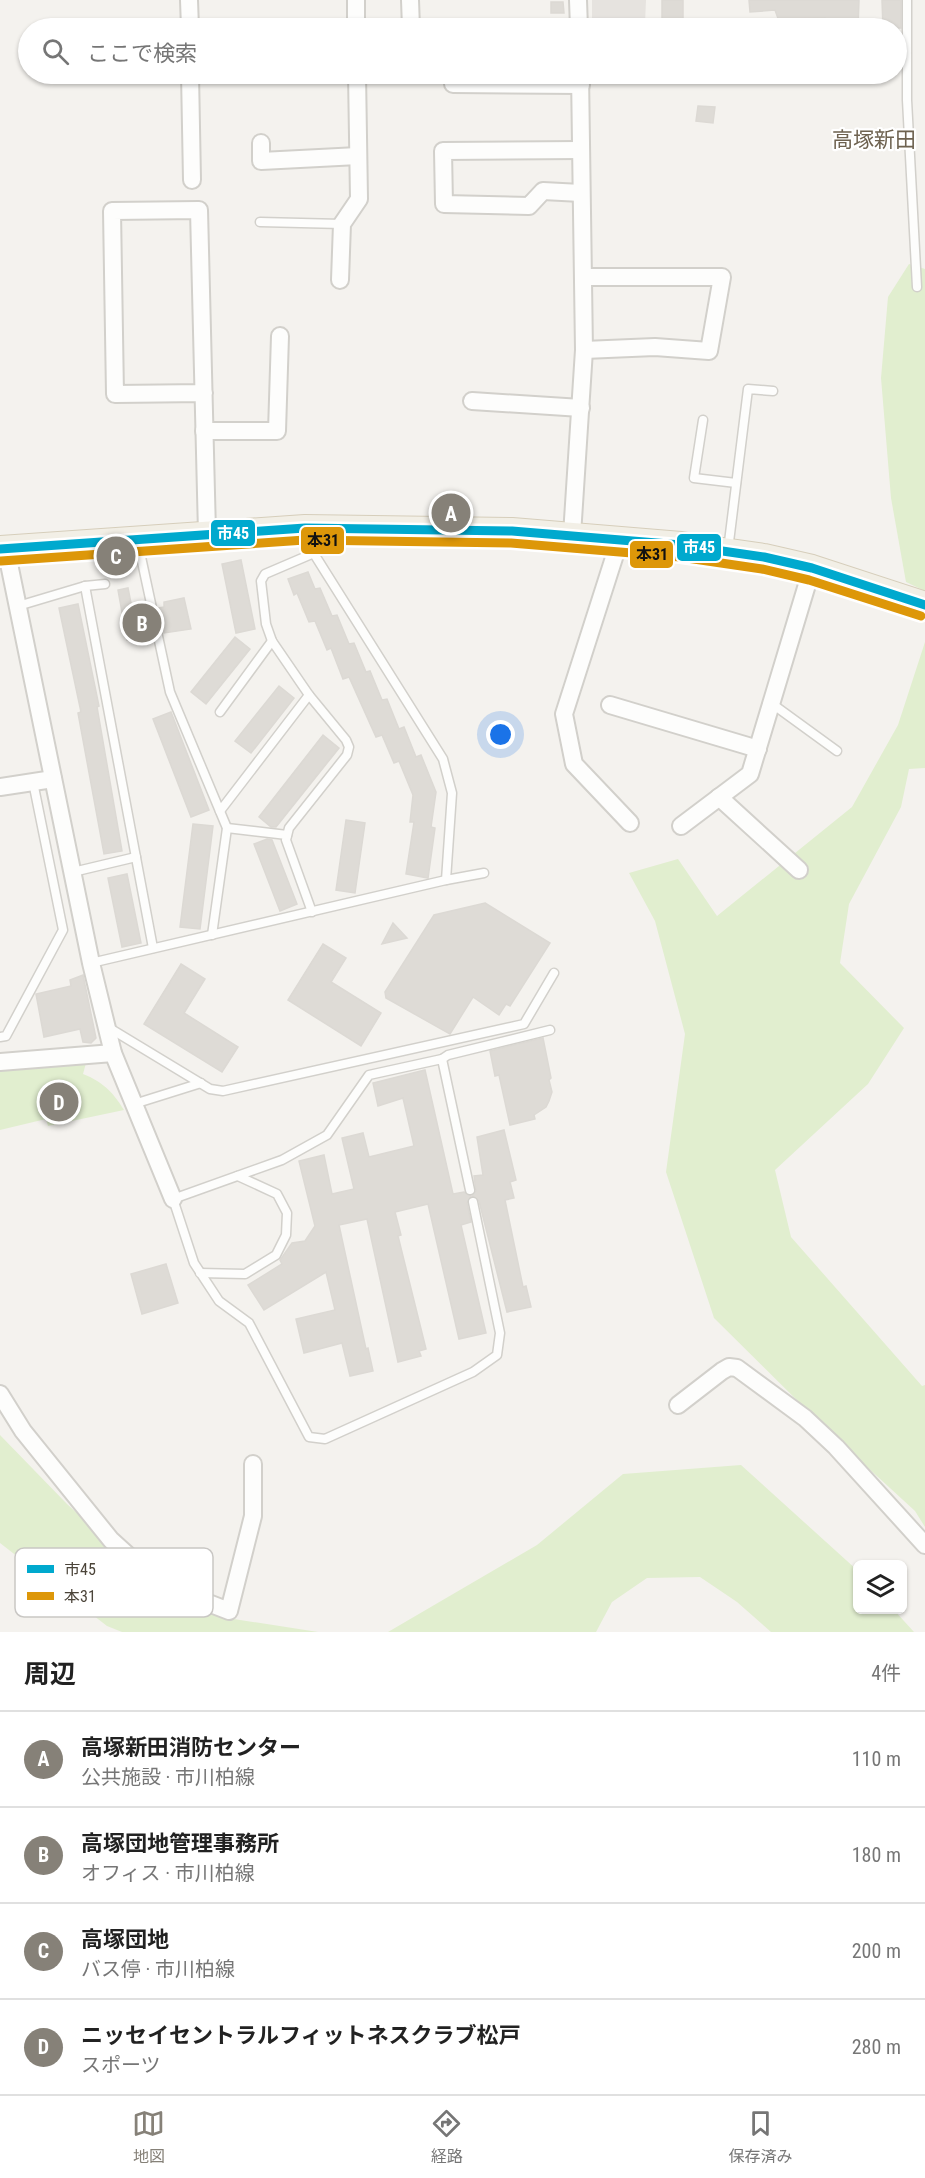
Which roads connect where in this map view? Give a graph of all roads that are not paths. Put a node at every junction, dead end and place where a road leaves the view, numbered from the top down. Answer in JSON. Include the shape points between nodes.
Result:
{"nodes":[{"id":1,"x":189,"y":0,"type":"edge"},
{"id":2,"x":356,"y":0,"type":"edge"},
{"id":3,"x":410,"y":0,"type":"edge"},
{"id":4,"x":578,"y":0,"type":"edge"},
{"id":5,"x":907,"y":0,"type":"edge"},
{"id":6,"x":190,"y":18,"type":"edge"},
{"id":7,"x":356,"y":18,"type":"edge"},
{"id":8,"x":411,"y":18,"type":"edge"},
{"id":9,"x":579,"y":18,"type":"edge"},
{"id":10,"x":190,"y":84,"type":"edge"},
{"id":11,"x":357,"y":84,"type":"edge"},
{"id":12,"x":580,"y":84,"type":"edge"},
{"id":13,"x":261,"y":143,"type":"dead end"},
{"id":14,"x":581,"y":150,"type":"junction"},
{"id":15,"x":358,"y":156,"type":"junction"},
{"id":16,"x":192,"y":180,"type":"dead end"},
{"id":17,"x":581,"y":193,"type":"junction"},
{"id":18,"x":260,"y":222,"type":"dead end"},
{"id":19,"x":342,"y":224,"type":"junction"},
{"id":20,"x":583,"y":277,"type":"junction"},
{"id":21,"x":340,"y":280,"type":"dead end"},
{"id":22,"x":916,"y":287,"type":"dead end"},
{"id":23,"x":280,"y":336,"type":"dead end"},
{"id":24,"x":584,"y":350,"type":"junction"},
{"id":25,"x":773,"y":391,"type":"dead end"},
{"id":26,"x":204,"y":393,"type":"junction"},
{"id":27,"x":472,"y":401,"type":"dead end"},
{"id":28,"x":581,"y":408,"type":"junction"},
{"id":29,"x":703,"y":420,"type":"dead end"},
{"id":30,"x":204,"y":430,"type":"junction"},
{"id":31,"x":736,"y":483,"type":"junction"},
{"id":32,"x":305,"y":528,"type":"junction"},
{"id":33,"x":207,"y":533,"type":"junction"},
{"id":34,"x":572,"y":535,"type":"junction"},
{"id":35,"x":620,"y":539,"type":"junction"},
{"id":36,"x":138,"y":540,"type":"junction"},
{"id":37,"x":3,"y":549,"type":"edge"},
{"id":38,"x":728,"y":550,"type":"junction"},
{"id":39,"x":314,"y":554,"type":"junction"},
{"id":40,"x":812,"y":568,"type":"junction"},
{"id":41,"x":105,"y":584,"type":"dead end"},
{"id":42,"x":85,"y":586,"type":"junction"},
{"id":43,"x":925,"y":605,"type":"edge"},
{"id":44,"x":18,"y":606,"type":"junction"},
{"id":45,"x":272,"y":641,"type":"junction"},
{"id":46,"x":309,"y":695,"type":"junction"},
{"id":47,"x":771,"y":704,"type":"junction"},
{"id":48,"x":610,"y":705,"type":"dead end"},
{"id":49,"x":220,"y":712,"type":"dead end"},
{"id":50,"x":758,"y":748,"type":"junction"},
{"id":51,"x":837,"y":751,"type":"dead end"},
{"id":52,"x":53,"y":779,"type":"junction"},
{"id":53,"x":33,"y":782,"type":"junction"},
{"id":54,"x":1,"y":784,"type":"edge"},
{"id":55,"x":719,"y":797,"type":"junction"},
{"id":56,"x":220,"y":811,"type":"junction"},
{"id":57,"x":630,"y":823,"type":"dead end"},
{"id":58,"x":681,"y":826,"type":"dead end"},
{"id":59,"x":227,"y":828,"type":"junction"},
{"id":60,"x":287,"y":835,"type":"junction"},
{"id":61,"x":136,"y":857,"type":"junction"},
{"id":62,"x":799,"y":870,"type":"dead end"},
{"id":63,"x":73,"y":872,"type":"junction"},
{"id":64,"x":484,"y":873,"type":"dead end"},
{"id":65,"x":446,"y":880,"type":"junction"},
{"id":66,"x":312,"y":912,"type":"junction"},
{"id":67,"x":212,"y":935,"type":"junction"},
{"id":68,"x":153,"y":948,"type":"junction"},
{"id":69,"x":91,"y":963,"type":"junction"},
{"id":70,"x":554,"y":973,"type":"dead end"},
{"id":71,"x":106,"y":1026,"type":"junction"},
{"id":72,"x":549,"y":1030,"type":"dead end"},
{"id":73,"x":0,"y":1037,"type":"edge"},
{"id":74,"x":112,"y":1053,"type":"junction"},
{"id":75,"x":442,"y":1059,"type":"junction"},
{"id":76,"x":0,"y":1062,"type":"edge"},
{"id":77,"x":201,"y":1083,"type":"junction"},
{"id":78,"x":134,"y":1104,"type":"junction"},
{"id":79,"x":238,"y":1176,"type":"junction"},
{"id":80,"x":470,"y":1190,"type":"dead end"},
{"id":81,"x":173,"y":1199,"type":"junction"},
{"id":82,"x":473,"y":1202,"type":"dead end"},
{"id":83,"x":200,"y":1272,"type":"junction"},
{"id":84,"x":0,"y":1394,"type":"edge"},
{"id":85,"x":678,"y":1405,"type":"dead end"},
{"id":86,"x":253,"y":1464,"type":"dead end"},
{"id":87,"x":925,"y":1545,"type":"edge"},
{"id":88,"x":120,"y":1548,"type":"edge"},
{"id":89,"x":213,"y":1605,"type":"edge"}],
"edges":[{"from":1,"to":6,"type":"street"},
{"from":2,"to":7,"type":"street"},
{"from":3,"to":8,"type":"street"},
{"from":4,"to":9,"type":"street"},
{"from":5,"to":22,"type":"lane","via":[[907,100]]},
{"from":10,"to":16,"type":"street"},
{"from":11,"to":15,"type":"street"},
{"from":12,"to":14,"type":"street"},
{"from":13,"to":15,"type":"street","via":[[261,161]]},
{"from":14,"to":17,"type":"street"},
{"from":14,"to":17,"type":"street","via":[[443,151],[444,204],[529,206],[543,191]]},
{"from":15,"to":19,"type":"street","via":[[359,199]]},
{"from":17,"to":20,"type":"street"},
{"from":18,"to":19,"type":"lane"},
{"from":19,"to":21,"type":"street"},
{"from":20,"to":24,"type":"street"},
{"from":20,"to":24,"type":"street","via":[[722,278],[709,351],[655,347]]},
{"from":23,"to":30,"type":"street","via":[[278,431]]},
{"from":24,"to":28,"type":"street"},
{"from":25,"to":31,"type":"lane","via":[[748,389]]},
{"from":26,"to":26,"type":"street","via":[[199,210],[112,211],[115,394]]},
{"from":26,"to":30,"type":"street"},
{"from":27,"to":28,"type":"street"},
{"from":28,"to":34,"type":"street"},
{"from":29,"to":31,"type":"lane","via":[[694,478]]},
{"from":30,"to":33,"type":"street"},
{"from":31,"to":38,"type":"lane"},
{"from":32,"to":33,"type":"main road"},
{"from":32,"to":34,"type":"main road"},
{"from":32,"to":39,"type":"lane"},
{"from":33,"to":36,"type":"main road"},
{"from":34,"to":35,"type":"main road"},
{"from":35,"to":38,"type":"main road"},
{"from":35,"to":57,"type":"street","via":[[564,714],[574,764]]},
{"from":36,"to":37,"type":"main road"},
{"from":36,"to":56,"type":"lane","via":[[170,692]]},
{"from":37,"to":44,"type":"street"},
{"from":38,"to":40,"type":"main road"},
{"from":39,"to":45,"type":"lane","via":[[265,573],[261,581]]},
{"from":39,"to":65,"type":"lane","via":[[443,759],[452,793]]},
{"from":40,"to":43,"type":"main road"},
{"from":40,"to":47,"type":"street"},
{"from":41,"to":42,"type":"lane"},
{"from":42,"to":44,"type":"lane"},
{"from":42,"to":61,"type":"lane"},
{"from":44,"to":52,"type":"street"},
{"from":45,"to":46,"type":"lane"},
{"from":45,"to":49,"type":"lane"},
{"from":46,"to":56,"type":"lane"},
{"from":46,"to":60,"type":"lane","via":[[349,747]]},
{"from":47,"to":50,"type":"street"},
{"from":47,"to":51,"type":"lane"},
{"from":48,"to":50,"type":"street"},
{"from":50,"to":55,"type":"street","via":[[750,774]]},
{"from":52,"to":53,"type":"street"},
{"from":52,"to":63,"type":"street"},
{"from":53,"to":54,"type":"street"},
{"from":53,"to":73,"type":"lane","via":[[63,930],[6,1036]]},
{"from":55,"to":58,"type":"street"},
{"from":55,"to":62,"type":"street"},
{"from":56,"to":59,"type":"lane"},
{"from":59,"to":60,"type":"lane"},
{"from":59,"to":67,"type":"lane"},
{"from":60,"to":66,"type":"lane"},
{"from":61,"to":63,"type":"lane"},
{"from":61,"to":68,"type":"lane"},
{"from":63,"to":69,"type":"street"},
{"from":64,"to":65,"type":"lane"},
{"from":65,"to":66,"type":"lane"},
{"from":66,"to":67,"type":"lane"},
{"from":67,"to":68,"type":"lane"},
{"from":68,"to":69,"type":"lane"},
{"from":69,"to":71,"type":"street"},
{"from":70,"to":77,"type":"lane","via":[[524,1024],[223,1091]]},
{"from":71,"to":74,"type":"street"},
{"from":71,"to":77,"type":"lane"},
{"from":72,"to":75,"type":"lane"},
{"from":74,"to":76,"type":"street"},
{"from":74,"to":78,"type":"street"},
{"from":75,"to":79,"type":"lane","via":[[369,1075],[327,1135],[282,1160]]},
{"from":75,"to":80,"type":"lane"},
{"from":77,"to":78,"type":"lane"},
{"from":78,"to":81,"type":"street"},
{"from":79,"to":81,"type":"lane"},
{"from":79,"to":83,"type":"lane","via":[[277,1194],[286,1213],[286,1235],[276,1255],[245,1274]]},
{"from":81,"to":83,"type":"lane"},
{"from":82,"to":83,"type":"lane","via":[[500,1333],[497,1355],[473,1372],[325,1439],[309,1437],[249,1323],[219,1301]]},
{"from":84,"to":88,"type":"street","via":[[23,1431]]},
{"from":85,"to":87,"type":"street","via":[[722,1371],[737,1368],[820,1432]]},
{"from":86,"to":89,"type":"street","via":[[253,1516],[229,1611]]}]}
